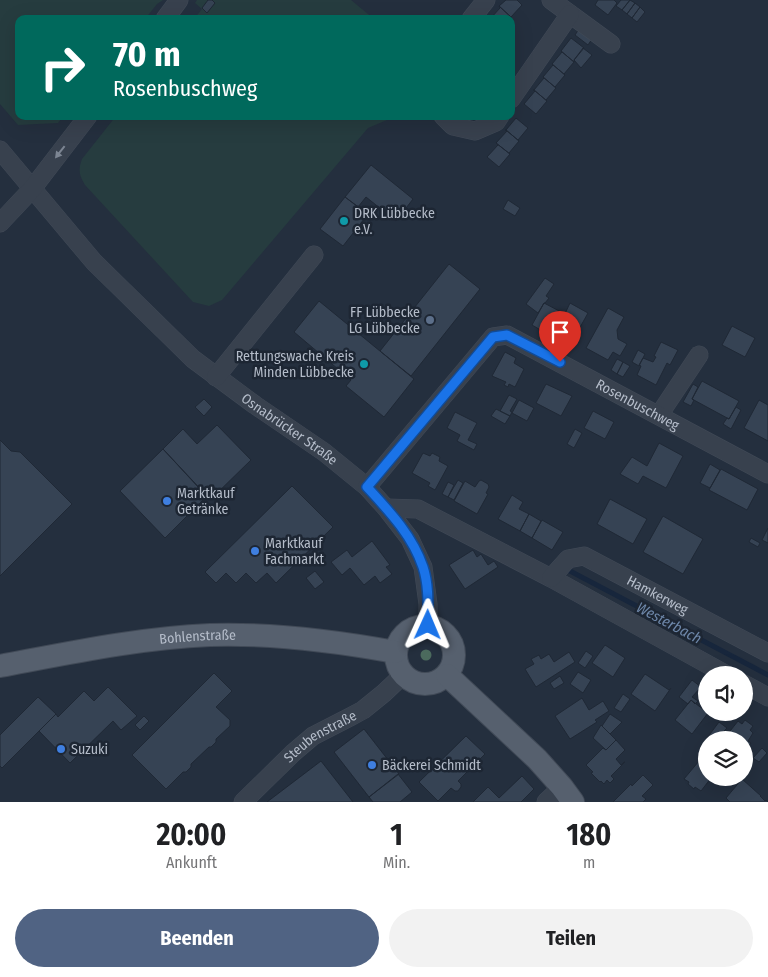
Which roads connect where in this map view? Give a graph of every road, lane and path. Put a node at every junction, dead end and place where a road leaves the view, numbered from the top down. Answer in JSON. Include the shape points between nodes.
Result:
{"nodes":[{"id":1,"x":179,"y":0,"type":"edge"},
{"id":2,"x":486,"y":0,"type":"edge"},
{"id":3,"x":551,"y":0,"type":"edge"},
{"id":4,"x":570,"y":14,"type":"junction"},
{"id":5,"x":167,"y":15,"type":"edge"},
{"id":6,"x":475,"y":15,"type":"edge"},
{"id":7,"x":611,"y":44,"type":"dead end"},
{"id":8,"x":515,"y":93,"type":"edge"},
{"id":9,"x":85,"y":120,"type":"edge"},
{"id":10,"x":447,"y":120,"type":"edge"},
{"id":11,"x":497,"y":120,"type":"edge"},
{"id":12,"x":0,"y":150,"type":"edge"},
{"id":13,"x":32,"y":189,"type":"junction"},
{"id":14,"x":0,"y":223,"type":"edge"},
{"id":15,"x":314,"y":254,"type":"dead end"},
{"id":16,"x":699,"y":356,"type":"dead end"},
{"id":17,"x":216,"y":377,"type":"junction"},
{"id":18,"x":659,"y":415,"type":"junction"},
{"id":19,"x":768,"y":474,"type":"edge"},
{"id":20,"x":367,"y":487,"type":"junction"},
{"id":21,"x":386,"y":508,"type":"junction"},
{"id":22,"x":551,"y":578,"type":"junction"},
{"id":23,"x":428,"y":625,"type":"junction"},
{"id":24,"x":395,"y":652,"type":"junction"},
{"id":25,"x":768,"y":653,"type":"edge"},
{"id":26,"x":0,"y":666,"type":"edge"},
{"id":27,"x":711,"y":666,"type":"edge"},
{"id":28,"x":446,"y":674,"type":"junction"},
{"id":29,"x":403,"y":675,"type":"junction"},
{"id":30,"x":753,"y":689,"type":"edge"},
{"id":31,"x":768,"y":697,"type":"edge"},
{"id":32,"x":560,"y":797,"type":"edge"},
{"id":33,"x":243,"y":802,"type":"edge"}],
"edges":[{"from":1,"to":5,"type":"street"},
{"from":2,"to":6,"type":"street"},
{"from":3,"to":4,"type":"street"},
{"from":4,"to":7,"type":"street"},
{"from":4,"to":8,"type":"street"},
{"from":9,"to":13,"type":"street","one_way":true},
{"from":10,"to":11,"type":"street","via":[[453,126],[475,131]]},
{"from":12,"to":13,"type":"street","name":"Osnabrücker Straße"},
{"from":13,"to":14,"type":"street"},
{"from":13,"to":17,"type":"street","name":"Osnabrücker Straße","via":[[94,262],[193,359]]},
{"from":15,"to":17,"type":"street"},
{"from":16,"to":18,"type":"street"},
{"from":17,"to":20,"type":"street","name":"Osnabrücker Straße","via":[[324,452]]},
{"from":18,"to":19,"type":"street","name":"Rosenbuschweg"},
{"from":18,"to":20,"type":"street","name":"Rosenbuschweg","via":[[507,335],[493,337]]},
{"from":20,"to":21,"type":"street","name":"Osnabrücker Straße"},
{"from":21,"to":22,"type":"street","via":[[418,508]]},
{"from":21,"to":23,"type":"street","name":"Osnabrücker Straße","via":[[410,539],[423,567]]},
{"from":22,"to":25,"type":"street","name":"Hamkerweg","via":[[568,559],[584,556]]},
{"from":22,"to":27,"type":"street"},
{"from":23,"to":24,"type":"main road","via":[[410,629],[403,635]]},
{"from":23,"to":28,"type":"main road","via":[[444,633],[454,648],[452,667]]},
{"from":24,"to":26,"type":"main road","name":"Bohlenstraße","via":[[301,638],[210,635],[158,639]]},
{"from":24,"to":29,"type":"main road"},
{"from":28,"to":29,"type":"main road","via":[[440,680],[425,684]]},
{"from":28,"to":32,"type":"main road","via":[[537,759]]},
{"from":29,"to":33,"type":"street","name":"Steubenstraße","via":[[363,710],[313,736]]},
{"from":30,"to":31,"type":"street"}]}
